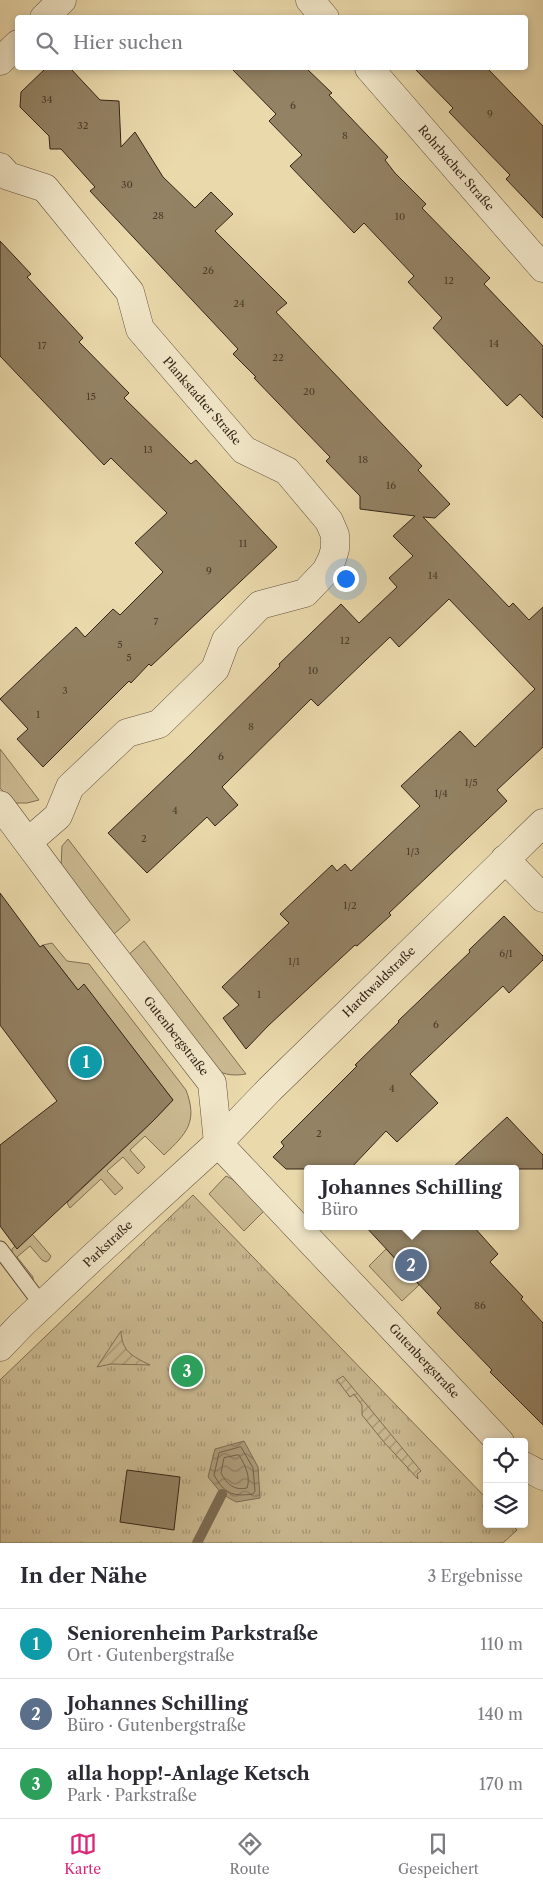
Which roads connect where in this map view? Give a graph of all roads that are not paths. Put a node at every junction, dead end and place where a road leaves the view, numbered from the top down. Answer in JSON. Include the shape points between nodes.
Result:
{"nodes":[{"id":1,"x":62,"y":0,"type":"edge"},
{"id":2,"x":310,"y":0,"type":"edge"},
{"id":3,"x":47,"y":15,"type":"edge"},
{"id":4,"x":322,"y":15,"type":"edge"},
{"id":5,"x":15,"y":47,"type":"edge"},
{"id":6,"x":0,"y":61,"type":"edge"},
{"id":7,"x":371,"y":70,"type":"edge"},
{"id":8,"x":0,"y":167,"type":"edge"},
{"id":9,"x":543,"y":268,"type":"edge"},
{"id":10,"x":0,"y":805,"type":"edge"},
{"id":11,"x":543,"y":823,"type":"edge"},
{"id":12,"x":28,"y":842,"type":"junction"},
{"id":13,"x":505,"y":859,"type":"junction"},
{"id":14,"x":543,"y":898,"type":"edge"},
{"id":15,"x":218,"y":1143,"type":"junction"},
{"id":16,"x":0,"y":1249,"type":"edge"},
{"id":17,"x":42,"y":1305,"type":"junction"},
{"id":18,"x":0,"y":1347,"type":"edge"},
{"id":19,"x":496,"y":1438,"type":"edge"},
{"id":20,"x":528,"y":1468,"type":"edge"},
{"id":21,"x":543,"y":1476,"type":"edge"}],
"edges":[{"from":1,"to":3,"type":"street"},
{"from":2,"to":4,"type":"street"},
{"from":5,"to":6,"type":"street"},
{"from":7,"to":9,"type":"street","name":"Rohrbacher Straße"},
{"from":8,"to":12,"type":"street","name":"Plankstadter Straße","via":[[8,176],[45,188],[130,292],[140,329],[244,450],[287,471],[329,521],[335,535],[335,549],[326,571],[305,593],[260,605],[226,640],[215,669],[159,724],[127,733],[70,787],[58,816]]},
{"from":10,"to":12,"type":"street","name":"Gutenbergstraße"},
{"from":11,"to":13,"type":"street","name":"Hardtwaldstraße"},
{"from":12,"to":15,"type":"street","name":"Gutenbergstraße","via":[[212,1083]]},
{"from":13,"to":14,"type":"street"},
{"from":13,"to":15,"type":"street","name":"Hardtwaldstraße"},
{"from":15,"to":17,"type":"street","name":"Parkstraße"},
{"from":15,"to":19,"type":"street","name":"Gutenbergstraße"},
{"from":16,"to":17,"type":"lane"},
{"from":17,"to":18,"type":"street","name":"Parkstraße"},
{"from":20,"to":21,"type":"street"}]}
